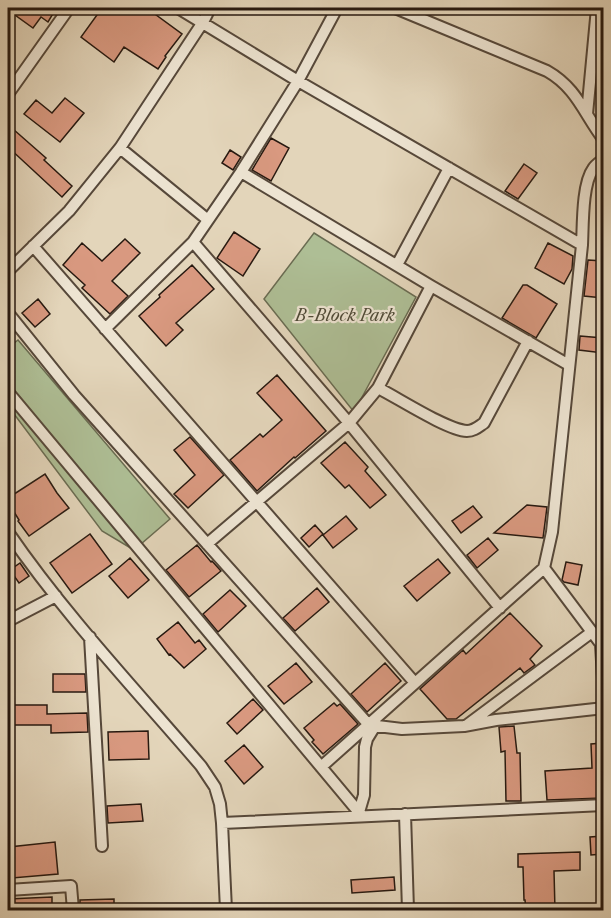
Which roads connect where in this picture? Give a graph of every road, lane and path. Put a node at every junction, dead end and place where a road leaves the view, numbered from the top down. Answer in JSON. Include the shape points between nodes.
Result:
{"nodes":[{"id":1,"x":69,"y":8,"type":"edge"},
{"id":2,"x":178,"y":8,"type":"edge"},
{"id":3,"x":210,"y":8,"type":"edge"},
{"id":4,"x":337,"y":8,"type":"edge"},
{"id":5,"x":395,"y":8,"type":"edge"},
{"id":6,"x":597,"y":8,"type":"edge"},
{"id":7,"x":203,"y":22,"type":"junction"},
{"id":8,"x":298,"y":81,"type":"junction"},
{"id":9,"x":8,"y":93,"type":"edge"},
{"id":10,"x":587,"y":114,"type":"junction"},
{"id":11,"x":603,"y":140,"type":"edge"},
{"id":12,"x":120,"y":148,"type":"junction"},
{"id":13,"x":603,"y":159,"type":"edge"},
{"id":14,"x":449,"y":168,"type":"junction"},
{"id":15,"x":241,"y":172,"type":"junction"},
{"id":16,"x":208,"y":220,"type":"junction"},
{"id":17,"x":193,"y":242,"type":"junction"},
{"id":18,"x":582,"y":245,"type":"junction"},
{"id":19,"x":33,"y":246,"type":"junction"},
{"id":20,"x":397,"y":265,"type":"junction"},
{"id":21,"x":8,"y":271,"type":"edge"},
{"id":22,"x":431,"y":286,"type":"junction"},
{"id":23,"x":8,"y":313,"type":"edge"},
{"id":24,"x":105,"y":329,"type":"junction"},
{"id":25,"x":528,"y":341,"type":"junction"},
{"id":26,"x":569,"y":365,"type":"junction"},
{"id":27,"x":378,"y":388,"type":"junction"},
{"id":28,"x":8,"y":392,"type":"edge"},
{"id":29,"x":349,"y":423,"type":"junction"},
{"id":30,"x":256,"y":501,"type":"junction"},
{"id":31,"x":8,"y":532,"type":"edge"},
{"id":32,"x":207,"y":544,"type":"junction"},
{"id":33,"x":544,"y":568,"type":"junction"},
{"id":34,"x":56,"y":596,"type":"junction"},
{"id":35,"x":500,"y":608,"type":"junction"},
{"id":36,"x":8,"y":621,"type":"edge"},
{"id":37,"x":592,"y":632,"type":"junction"},
{"id":38,"x":90,"y":637,"type":"junction"},
{"id":39,"x":415,"y":683,"type":"junction"},
{"id":40,"x":603,"y":695,"type":"edge"},
{"id":41,"x":603,"y":708,"type":"edge"},
{"id":42,"x":372,"y":725,"type":"junction"},
{"id":43,"x":464,"y":726,"type":"junction"},
{"id":44,"x":321,"y":767,"type":"junction"},
{"id":45,"x":603,"y":805,"type":"edge"},
{"id":46,"x":360,"y":814,"type":"junction"},
{"id":47,"x":405,"y":814,"type":"junction"},
{"id":48,"x":222,"y":823,"type":"junction"},
{"id":49,"x":102,"y":846,"type":"dead end"},
{"id":50,"x":8,"y":890,"type":"edge"},
{"id":51,"x":73,"y":910,"type":"edge"},
{"id":52,"x":226,"y":910,"type":"edge"},
{"id":53,"x":408,"y":910,"type":"edge"}],
"edges":[{"from":1,"to":9,"type":"street"},
{"from":2,"to":7,"type":"street"},
{"from":3,"to":7,"type":"street"},
{"from":4,"to":8,"type":"street"},
{"from":5,"to":10,"type":"street","via":[[547,71],[559,78]]},
{"from":6,"to":10,"type":"street"},
{"from":7,"to":8,"type":"street"},
{"from":7,"to":12,"type":"street"},
{"from":8,"to":14,"type":"street"},
{"from":8,"to":15,"type":"street"},
{"from":10,"to":11,"type":"street"},
{"from":12,"to":16,"type":"street"},
{"from":12,"to":19,"type":"street","via":[[69,211]]},
{"from":13,"to":18,"type":"street","via":[[588,178]]},
{"from":14,"to":18,"type":"street"},
{"from":14,"to":20,"type":"street"},
{"from":15,"to":16,"type":"street"},
{"from":15,"to":20,"type":"street"},
{"from":16,"to":17,"type":"street"},
{"from":17,"to":24,"type":"street"},
{"from":17,"to":29,"type":"street"},
{"from":18,"to":26,"type":"street"},
{"from":19,"to":21,"type":"street"},
{"from":19,"to":24,"type":"street"},
{"from":20,"to":22,"type":"street"},
{"from":22,"to":25,"type":"street"},
{"from":22,"to":27,"type":"street"},
{"from":23,"to":32,"type":"street","via":[[74,395]]},
{"from":24,"to":30,"type":"street"},
{"from":25,"to":26,"type":"street"},
{"from":25,"to":27,"type":"street","via":[[484,423],[475,429],[466,431],[447,425]]},
{"from":26,"to":33,"type":"street","via":[[552,532]]},
{"from":27,"to":29,"type":"street"},
{"from":28,"to":44,"type":"street"},
{"from":29,"to":30,"type":"street"},
{"from":29,"to":35,"type":"street"},
{"from":30,"to":32,"type":"street"},
{"from":30,"to":39,"type":"street"},
{"from":31,"to":34,"type":"street"},
{"from":32,"to":42,"type":"street"},
{"from":33,"to":35,"type":"street"},
{"from":33,"to":37,"type":"street"},
{"from":34,"to":36,"type":"street"},
{"from":34,"to":38,"type":"street"},
{"from":35,"to":39,"type":"street"},
{"from":37,"to":40,"type":"street","via":[[601,644]]},
{"from":37,"to":43,"type":"street"},
{"from":38,"to":48,"type":"street","via":[[201,766],[215,787]]},
{"from":38,"to":49,"type":"street"},
{"from":39,"to":42,"type":"street"},
{"from":41,"to":43,"type":"street"},
{"from":42,"to":43,"type":"street","via":[[402,729]]},
{"from":42,"to":44,"type":"street"},
{"from":42,"to":46,"type":"street","via":[[364,747]]},
{"from":44,"to":46,"type":"street"},
{"from":45,"to":47,"type":"street"},
{"from":46,"to":47,"type":"street"},
{"from":46,"to":48,"type":"street"},
{"from":47,"to":53,"type":"street"},
{"from":48,"to":52,"type":"street"},
{"from":50,"to":51,"type":"street","via":[[71,886]]}]}
